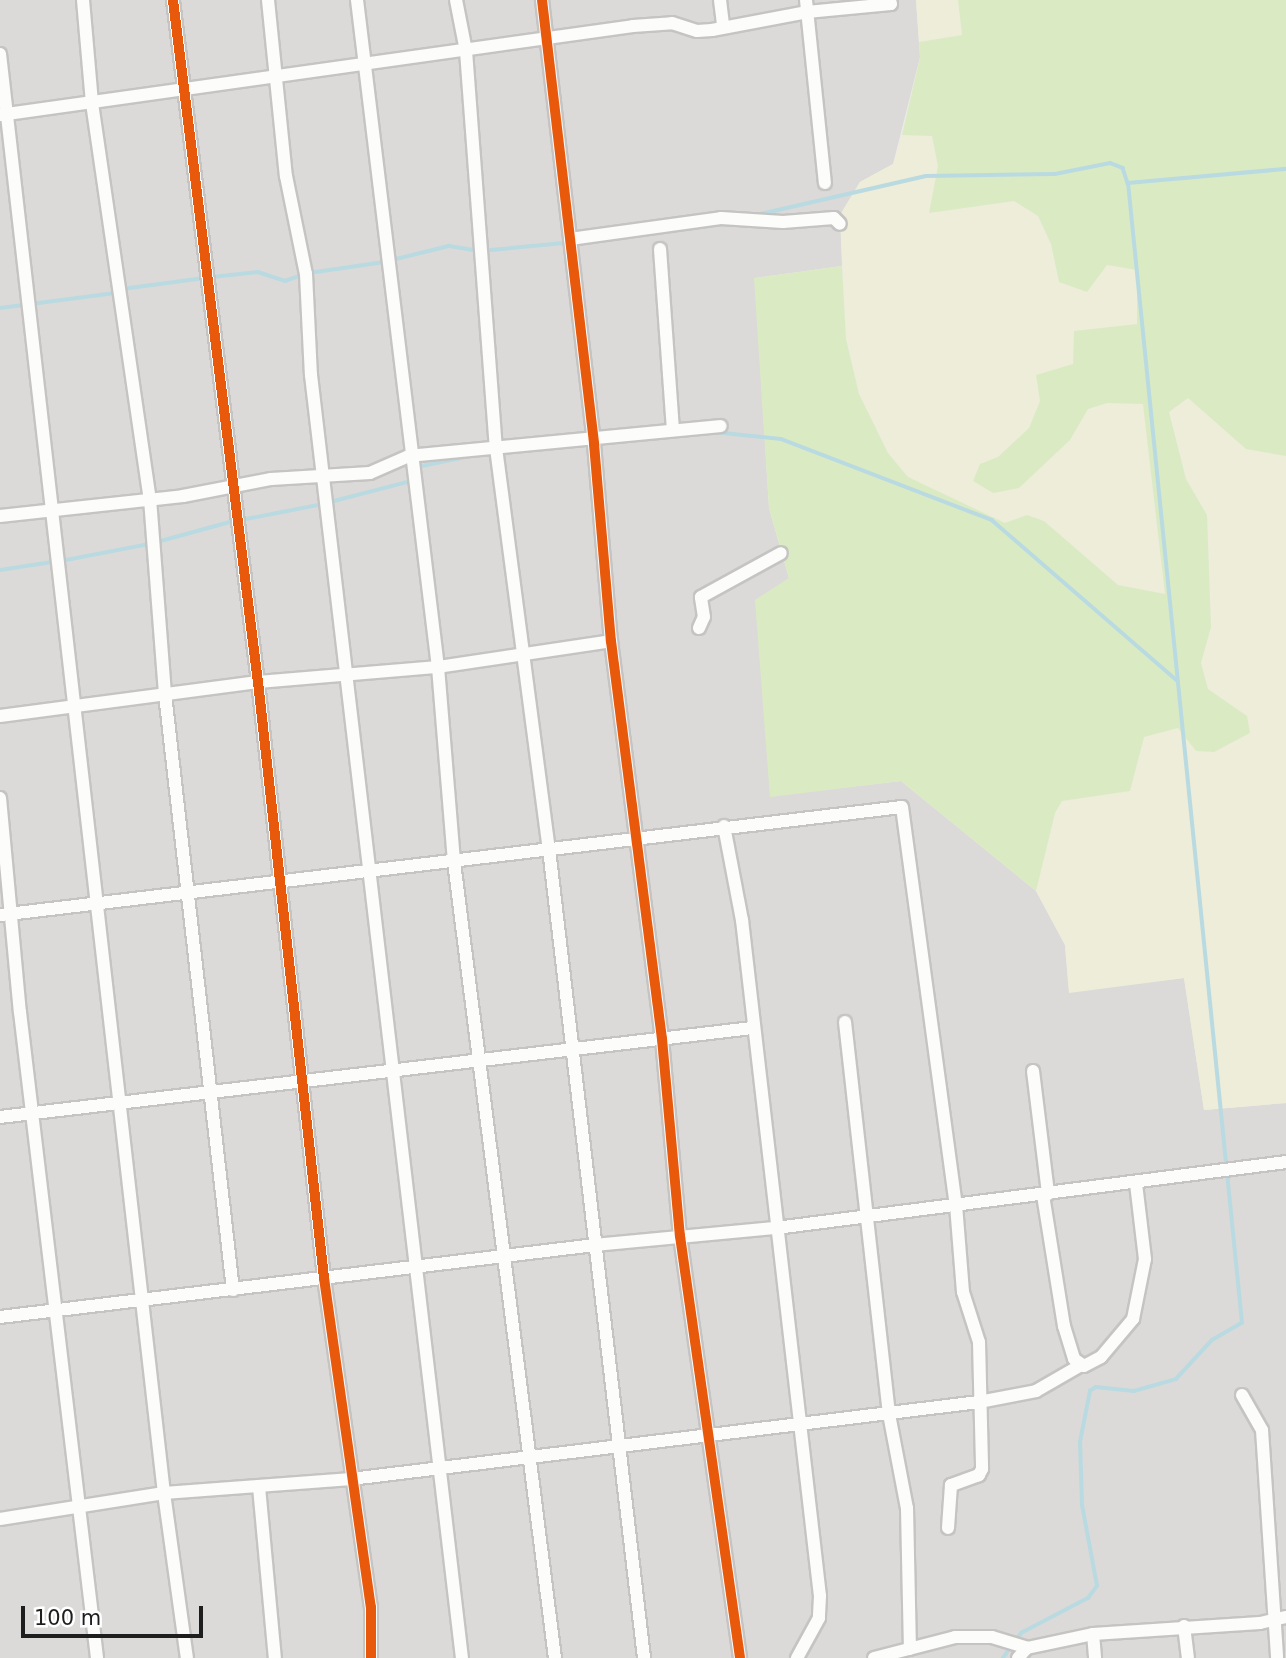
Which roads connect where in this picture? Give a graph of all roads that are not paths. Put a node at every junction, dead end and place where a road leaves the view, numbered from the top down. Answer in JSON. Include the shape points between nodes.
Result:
{"nodes":[{"id":1,"x":83,"y":0,"type":"edge"},
{"id":2,"x":173,"y":0,"type":"edge"},
{"id":3,"x":268,"y":0,"type":"edge"},
{"id":4,"x":356,"y":0,"type":"edge"},
{"id":5,"x":456,"y":0,"type":"edge"},
{"id":6,"x":542,"y":0,"type":"edge"},
{"id":7,"x":720,"y":0,"type":"edge"},
{"id":8,"x":890,"y":0,"type":"edge"},
{"id":9,"x":806,"y":6,"type":"edge"},
{"id":10,"x":723,"y":24,"type":"junction"},
{"id":11,"x":547,"y":39,"type":"junction"},
{"id":12,"x":466,"y":51,"type":"junction"},
{"id":13,"x":0,"y":54,"type":"edge"},
{"id":14,"x":364,"y":66,"type":"junction"},
{"id":15,"x":279,"y":76,"type":"junction"},
{"id":16,"x":183,"y":87,"type":"junction"},
{"id":17,"x":93,"y":103,"type":"junction"},
{"id":18,"x":4,"y":114,"type":"edge"},
{"id":19,"x":825,"y":183,"type":"dead end"},
{"id":20,"x":840,"y":224,"type":"dead end"},
{"id":21,"x":570,"y":239,"type":"junction"},
{"id":22,"x":660,"y":249,"type":"dead end"},
{"id":23,"x":721,"y":426,"type":"dead end"},
{"id":24,"x":673,"y":430,"type":"junction"},
{"id":25,"x":593,"y":440,"type":"junction"},
{"id":26,"x":496,"y":448,"type":"junction"},
{"id":27,"x":409,"y":456,"type":"junction"},
{"id":28,"x":324,"y":478,"type":"junction"},
{"id":29,"x":231,"y":488,"type":"junction"},
{"id":30,"x":150,"y":499,"type":"junction"},
{"id":31,"x":52,"y":510,"type":"junction"},
{"id":32,"x":0,"y":516,"type":"edge"},
{"id":33,"x":781,"y":553,"type":"dead end"},
{"id":34,"x":699,"y":628,"type":"dead end"},
{"id":35,"x":611,"y":641,"type":"junction"},
{"id":36,"x":521,"y":652,"type":"junction"},
{"id":37,"x":438,"y":667,"type":"junction"},
{"id":38,"x":349,"y":677,"type":"junction"},
{"id":39,"x":258,"y":682,"type":"junction"},
{"id":40,"x":165,"y":694,"type":"junction"},
{"id":41,"x":74,"y":709,"type":"junction"},
{"id":42,"x":0,"y":716,"type":"edge"},
{"id":43,"x":0,"y":797,"type":"edge"},
{"id":44,"x":724,"y":826,"type":"junction"},
{"id":45,"x":639,"y":835,"type":"junction"},
{"id":46,"x":549,"y":849,"type":"junction"},
{"id":47,"x":454,"y":862,"type":"junction"},
{"id":48,"x":371,"y":872,"type":"junction"},
{"id":49,"x":279,"y":883,"type":"junction"},
{"id":50,"x":187,"y":896,"type":"junction"},
{"id":51,"x":96,"y":906,"type":"junction"},
{"id":52,"x":6,"y":914,"type":"edge"},
{"id":53,"x":845,"y":1022,"type":"dead end"},
{"id":54,"x":752,"y":1028,"type":"junction"},
{"id":55,"x":662,"y":1040,"type":"junction"},
{"id":56,"x":571,"y":1049,"type":"junction"},
{"id":57,"x":480,"y":1059,"type":"junction"},
{"id":58,"x":395,"y":1070,"type":"junction"},
{"id":59,"x":1033,"y":1072,"type":"dead end"},
{"id":60,"x":304,"y":1079,"type":"junction"},
{"id":61,"x":211,"y":1090,"type":"junction"},
{"id":62,"x":120,"y":1105,"type":"junction"},
{"id":63,"x":34,"y":1114,"type":"junction"},
{"id":64,"x":0,"y":1117,"type":"edge"},
{"id":65,"x":1286,"y":1162,"type":"edge"},
{"id":66,"x":1136,"y":1183,"type":"junction"},
{"id":67,"x":1045,"y":1194,"type":"junction"},
{"id":68,"x":956,"y":1205,"type":"junction"},
{"id":69,"x":869,"y":1216,"type":"junction"},
{"id":70,"x":776,"y":1228,"type":"junction"},
{"id":71,"x":680,"y":1236,"type":"junction"},
{"id":72,"x":595,"y":1245,"type":"junction"},
{"id":73,"x":505,"y":1258,"type":"junction"},
{"id":74,"x":417,"y":1266,"type":"junction"},
{"id":75,"x":324,"y":1278,"type":"junction"},
{"id":76,"x":233,"y":1290,"type":"junction"},
{"id":77,"x":142,"y":1300,"type":"junction"},
{"id":78,"x":55,"y":1311,"type":"junction"},
{"id":79,"x":0,"y":1317,"type":"edge"},
{"id":80,"x":1081,"y":1365,"type":"junction"},
{"id":81,"x":1242,"y":1395,"type":"dead end"},
{"id":82,"x":979,"y":1402,"type":"junction"},
{"id":83,"x":889,"y":1413,"type":"junction"},
{"id":84,"x":799,"y":1425,"type":"junction"},
{"id":85,"x":708,"y":1436,"type":"junction"},
{"id":86,"x":618,"y":1444,"type":"junction"},
{"id":87,"x":530,"y":1455,"type":"junction"},
{"id":88,"x":437,"y":1468,"type":"junction"},
{"id":89,"x":351,"y":1479,"type":"junction"},
{"id":90,"x":259,"y":1487,"type":"junction"},
{"id":91,"x":164,"y":1493,"type":"junction"},
{"id":92,"x":76,"y":1509,"type":"junction"},
{"id":93,"x":0,"y":1519,"type":"edge"},
{"id":94,"x":947,"y":1528,"type":"dead end"},
{"id":95,"x":1286,"y":1617,"type":"edge"},
{"id":96,"x":1273,"y":1620,"type":"junction"},
{"id":97,"x":1184,"y":1626,"type":"junction"},
{"id":98,"x":1093,"y":1634,"type":"junction"},
{"id":99,"x":910,"y":1649,"type":"junction"},
{"id":100,"x":1022,"y":1651,"type":"edge"},
{"id":101,"x":97,"y":1658,"type":"edge"},
{"id":102,"x":187,"y":1658,"type":"edge"},
{"id":103,"x":275,"y":1658,"type":"edge"},
{"id":104,"x":371,"y":1658,"type":"edge"},
{"id":105,"x":462,"y":1658,"type":"edge"},
{"id":106,"x":555,"y":1658,"type":"edge"},
{"id":107,"x":643,"y":1658,"type":"edge"},
{"id":108,"x":740,"y":1658,"type":"edge"},
{"id":109,"x":797,"y":1658,"type":"edge"},
{"id":110,"x":874,"y":1658,"type":"edge"},
{"id":111,"x":1096,"y":1658,"type":"edge"},
{"id":112,"x":1188,"y":1658,"type":"edge"},
{"id":113,"x":1277,"y":1658,"type":"edge"}],
"edges":[{"from":1,"to":17,"type":"street"},
{"from":2,"to":16,"type":"street"},
{"from":3,"to":15,"type":"street"},
{"from":4,"to":14,"type":"street"},
{"from":5,"to":12,"type":"street"},
{"from":6,"to":11,"type":"street"},
{"from":7,"to":10,"type":"street"},
{"from":8,"to":9,"type":"street","via":[[891,4]]},
{"from":9,"to":10,"type":"street"},
{"from":9,"to":19,"type":"street"},
{"from":10,"to":11,"type":"street","via":[[697,31],[672,23],[633,26]]},
{"from":11,"to":12,"type":"street"},
{"from":11,"to":21,"type":"street"},
{"from":12,"to":14,"type":"street"},
{"from":12,"to":26,"type":"street"},
{"from":13,"to":18,"type":"street"},
{"from":14,"to":15,"type":"street"},
{"from":14,"to":27,"type":"street"},
{"from":15,"to":16,"type":"street"},
{"from":15,"to":28,"type":"street","via":[[286,176],[306,274],[310,375]]},
{"from":16,"to":17,"type":"street"},
{"from":16,"to":29,"type":"street"},
{"from":17,"to":18,"type":"street"},
{"from":17,"to":30,"type":"street"},
{"from":18,"to":31,"type":"street"},
{"from":20,"to":21,"type":"street","via":[[834,218],[783,222],[721,218]]},
{"from":21,"to":25,"type":"street"},
{"from":22,"to":24,"type":"street"},
{"from":23,"to":24,"type":"street"},
{"from":24,"to":25,"type":"street"},
{"from":25,"to":26,"type":"street"},
{"from":25,"to":35,"type":"street"},
{"from":26,"to":27,"type":"street"},
{"from":26,"to":36,"type":"street"},
{"from":27,"to":28,"type":"street","via":[[370,473]]},
{"from":27,"to":37,"type":"street"},
{"from":28,"to":29,"type":"street","via":[[271,479]]},
{"from":28,"to":38,"type":"street"},
{"from":29,"to":30,"type":"street"},
{"from":29,"to":39,"type":"street"},
{"from":30,"to":31,"type":"street"},
{"from":30,"to":40,"type":"street"},
{"from":31,"to":32,"type":"street"},
{"from":31,"to":41,"type":"street"},
{"from":33,"to":34,"type":"street","via":[[701,597],[705,617]]},
{"from":35,"to":36,"type":"street"},
{"from":35,"to":45,"type":"street"},
{"from":36,"to":37,"type":"street"},
{"from":36,"to":46,"type":"street"},
{"from":37,"to":38,"type":"street"},
{"from":37,"to":47,"type":"street"},
{"from":38,"to":39,"type":"street"},
{"from":38,"to":48,"type":"street"},
{"from":39,"to":40,"type":"street"},
{"from":39,"to":49,"type":"street"},
{"from":40,"to":41,"type":"street"},
{"from":40,"to":50,"type":"street"},
{"from":41,"to":42,"type":"street"},
{"from":41,"to":51,"type":"street"},
{"from":43,"to":52,"type":"street"},
{"from":44,"to":45,"type":"street"},
{"from":44,"to":54,"type":"street","via":[[742,920]]},
{"from":44,"to":68,"type":"street","via":[[902,807]]},
{"from":45,"to":46,"type":"street"},
{"from":45,"to":55,"type":"street"},
{"from":46,"to":47,"type":"street"},
{"from":46,"to":56,"type":"street"},
{"from":47,"to":48,"type":"street"},
{"from":47,"to":57,"type":"street"},
{"from":48,"to":49,"type":"street"},
{"from":48,"to":58,"type":"street"},
{"from":49,"to":50,"type":"street"},
{"from":49,"to":60,"type":"street"},
{"from":50,"to":51,"type":"street"},
{"from":50,"to":61,"type":"street"},
{"from":51,"to":52,"type":"street"},
{"from":51,"to":62,"type":"street"},
{"from":52,"to":63,"type":"street"},
{"from":53,"to":69,"type":"street"},
{"from":54,"to":55,"type":"street"},
{"from":54,"to":70,"type":"street"},
{"from":55,"to":56,"type":"street"},
{"from":55,"to":71,"type":"street"},
{"from":56,"to":57,"type":"street"},
{"from":56,"to":72,"type":"street"},
{"from":57,"to":58,"type":"street"},
{"from":57,"to":73,"type":"street"},
{"from":58,"to":60,"type":"street"},
{"from":58,"to":74,"type":"street"},
{"from":59,"to":67,"type":"street"},
{"from":60,"to":61,"type":"street"},
{"from":60,"to":75,"type":"street"},
{"from":61,"to":62,"type":"street"},
{"from":61,"to":76,"type":"street"},
{"from":62,"to":63,"type":"street"},
{"from":62,"to":77,"type":"street"},
{"from":63,"to":64,"type":"street"},
{"from":63,"to":78,"type":"street"},
{"from":65,"to":66,"type":"street"},
{"from":66,"to":67,"type":"street"},
{"from":66,"to":80,"type":"street","via":[[1145,1259],[1133,1320],[1101,1357]]},
{"from":67,"to":68,"type":"street"},
{"from":67,"to":80,"type":"street","via":[[1064,1326],[1074,1359]]},
{"from":68,"to":69,"type":"street"},
{"from":68,"to":82,"type":"street","via":[[963,1292],[979,1342]]},
{"from":69,"to":70,"type":"street"},
{"from":69,"to":83,"type":"street"},
{"from":70,"to":71,"type":"street"},
{"from":70,"to":84,"type":"street"},
{"from":71,"to":72,"type":"street"},
{"from":71,"to":85,"type":"street"},
{"from":72,"to":73,"type":"street"},
{"from":72,"to":86,"type":"street"},
{"from":73,"to":74,"type":"street"},
{"from":73,"to":87,"type":"street"},
{"from":74,"to":75,"type":"street"},
{"from":74,"to":88,"type":"street"},
{"from":75,"to":76,"type":"street"},
{"from":75,"to":89,"type":"street"},
{"from":76,"to":77,"type":"street"},
{"from":77,"to":78,"type":"street"},
{"from":77,"to":91,"type":"street"},
{"from":78,"to":79,"type":"street"},
{"from":78,"to":92,"type":"street"},
{"from":80,"to":82,"type":"street","via":[[1035,1391]]},
{"from":81,"to":96,"type":"street","via":[[1262,1430]]},
{"from":82,"to":83,"type":"street"},
{"from":82,"to":94,"type":"street","via":[[982,1469],[979,1475],[951,1485]]},
{"from":83,"to":84,"type":"street"},
{"from":83,"to":99,"type":"street","via":[[907,1508]]},
{"from":84,"to":85,"type":"street"},
{"from":84,"to":109,"type":"street","via":[[821,1607]]},
{"from":85,"to":86,"type":"street"},
{"from":85,"to":108,"type":"street"},
{"from":86,"to":87,"type":"street"},
{"from":86,"to":107,"type":"street"},
{"from":87,"to":88,"type":"street"},
{"from":87,"to":106,"type":"street"},
{"from":88,"to":89,"type":"street"},
{"from":88,"to":105,"type":"street"},
{"from":89,"to":90,"type":"street"},
{"from":89,"to":104,"type":"street","via":[[371,1607]]},
{"from":90,"to":91,"type":"street"},
{"from":90,"to":103,"type":"street"},
{"from":91,"to":92,"type":"street"},
{"from":91,"to":102,"type":"street"},
{"from":92,"to":93,"type":"street"},
{"from":92,"to":101,"type":"street"},
{"from":95,"to":96,"type":"street"},
{"from":96,"to":97,"type":"street"},
{"from":96,"to":113,"type":"street"},
{"from":97,"to":98,"type":"street"},
{"from":97,"to":112,"type":"street"},
{"from":98,"to":100,"type":"street"},
{"from":98,"to":111,"type":"street"},
{"from":99,"to":100,"type":"street","via":[[955,1637],[992,1637]]},
{"from":99,"to":110,"type":"street"}]}
